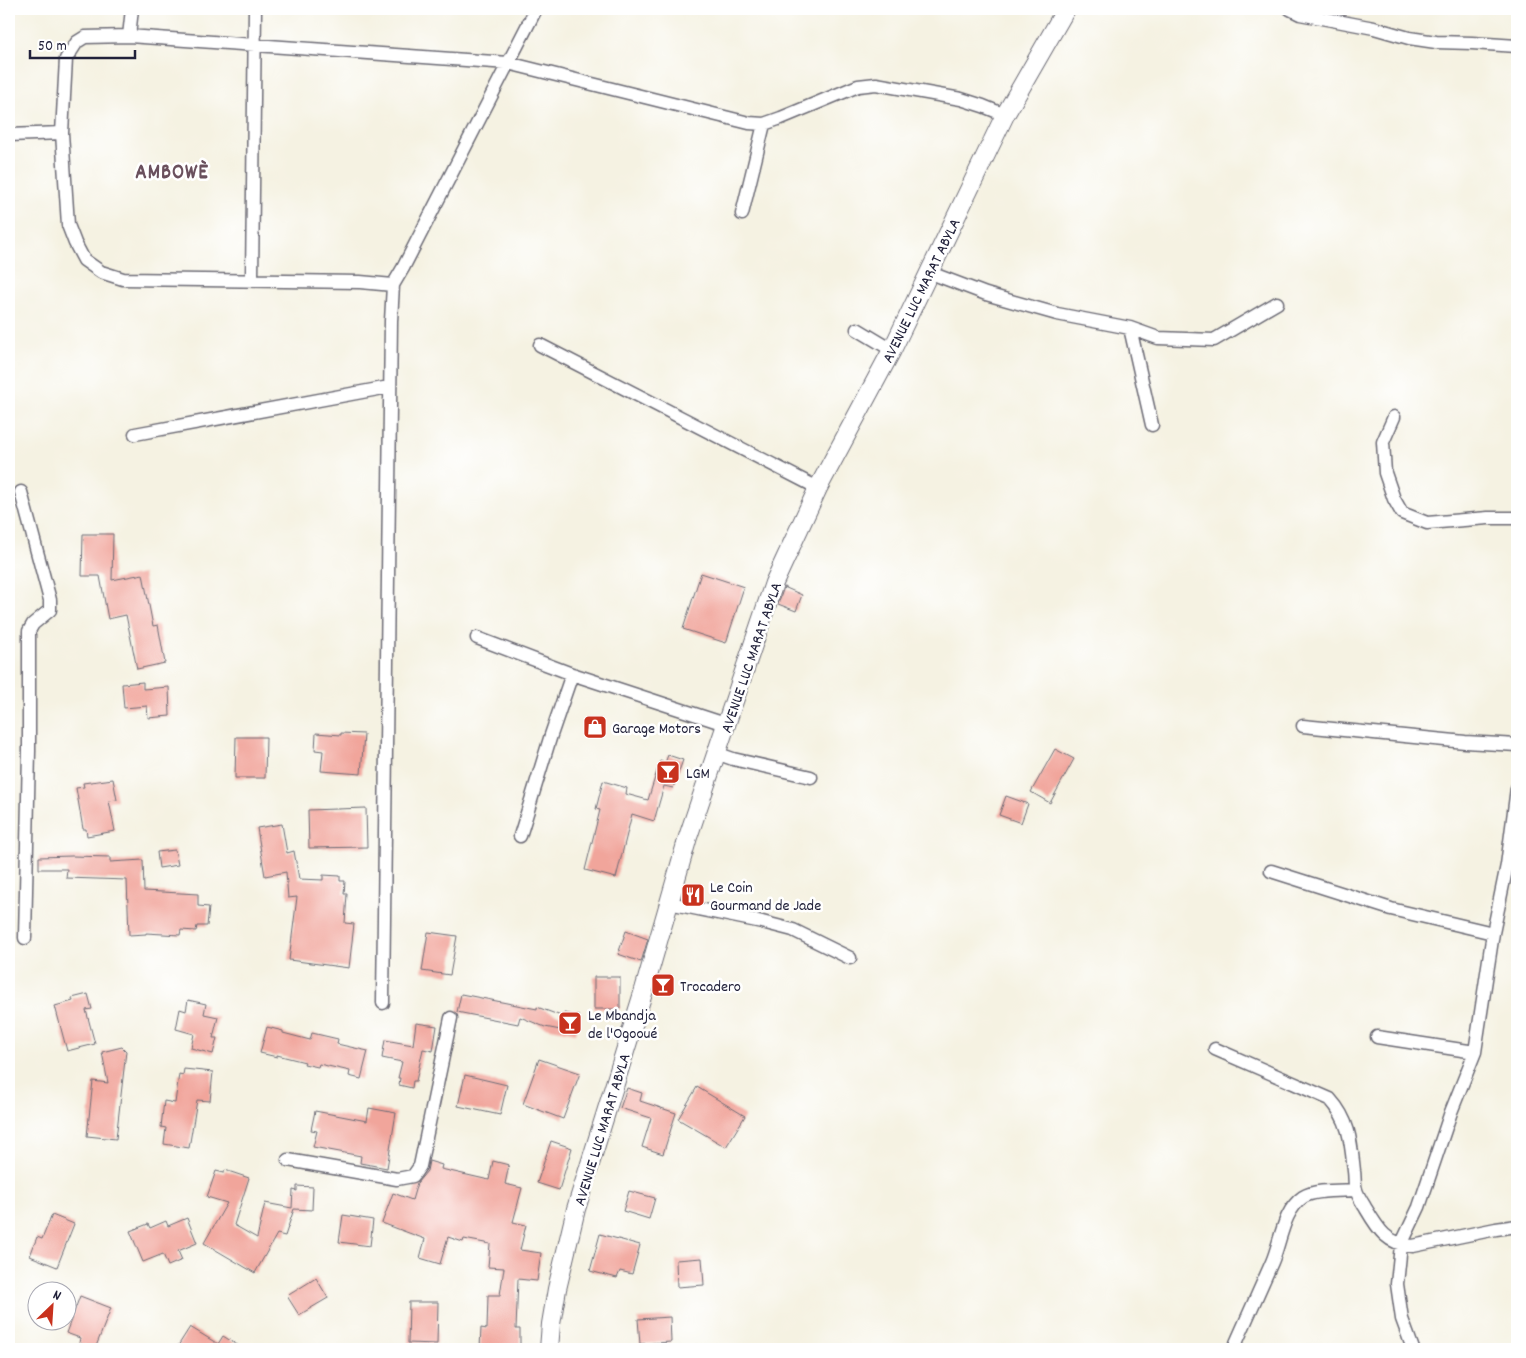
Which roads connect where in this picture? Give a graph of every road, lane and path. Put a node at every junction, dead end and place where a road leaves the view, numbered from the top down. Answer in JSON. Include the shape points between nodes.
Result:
{"nodes":[{"id":1,"x":132,"y":9,"type":"edge"},
{"id":2,"x":255,"y":9,"type":"edge"},
{"id":3,"x":536,"y":9,"type":"edge"},
{"id":4,"x":1066,"y":9,"type":"edge"},
{"id":5,"x":1290,"y":9,"type":"edge"},
{"id":6,"x":129,"y":36,"type":"junction"},
{"id":7,"x":254,"y":45,"type":"junction"},
{"id":8,"x":1517,"y":46,"type":"edge"},
{"id":9,"x":508,"y":64,"type":"junction"},
{"id":10,"x":1005,"y":115,"type":"junction"},
{"id":11,"x":764,"y":124,"type":"junction"},
{"id":12,"x":62,"y":133,"type":"junction"},
{"id":13,"x":9,"y":135,"type":"edge"},
{"id":14,"x":742,"y":214,"type":"dead end"},
{"id":15,"x":928,"y":272,"type":"junction"},
{"id":16,"x":252,"y":280,"type":"junction"},
{"id":17,"x":393,"y":285,"type":"junction"},
{"id":18,"x":1277,"y":303,"type":"dead end"},
{"id":19,"x":1130,"y":328,"type":"junction"},
{"id":20,"x":857,"y":329,"type":"dead end"},
{"id":21,"x":540,"y":345,"type":"dead end"},
{"id":22,"x":892,"y":350,"type":"junction"},
{"id":23,"x":389,"y":387,"type":"junction"},
{"id":24,"x":1394,"y":417,"type":"dead end"},
{"id":25,"x":1152,"y":425,"type":"dead end"},
{"id":26,"x":135,"y":434,"type":"dead end"},
{"id":27,"x":818,"y":488,"type":"junction"},
{"id":28,"x":21,"y":492,"type":"dead end"},
{"id":29,"x":1517,"y":518,"type":"edge"},
{"id":30,"x":477,"y":638,"type":"dead end"},
{"id":31,"x":572,"y":674,"type":"junction"},
{"id":32,"x":725,"y":724,"type":"junction"},
{"id":33,"x":1303,"y":726,"type":"dead end"},
{"id":34,"x":1517,"y":745,"type":"edge"},
{"id":35,"x":716,"y":753,"type":"junction"},
{"id":36,"x":811,"y":777,"type":"dead end"},
{"id":37,"x":1517,"y":788,"type":"edge"},
{"id":38,"x":520,"y":836,"type":"dead end"},
{"id":39,"x":1512,"y":867,"type":"edge"},
{"id":40,"x":1271,"y":872,"type":"dead end"},
{"id":41,"x":669,"y":903,"type":"junction"},
{"id":42,"x":1493,"y":933,"type":"junction"},
{"id":43,"x":25,"y":938,"type":"dead end"},
{"id":44,"x":850,"y":958,"type":"dead end"},
{"id":45,"x":383,"y":1003,"type":"dead end"},
{"id":46,"x":450,"y":1018,"type":"dead end"},
{"id":47,"x":1377,"y":1037,"type":"dead end"},
{"id":48,"x":1214,"y":1049,"type":"dead end"},
{"id":49,"x":1475,"y":1052,"type":"junction"},
{"id":50,"x":288,"y":1160,"type":"dead end"},
{"id":51,"x":1356,"y":1190,"type":"junction"},
{"id":52,"x":1517,"y":1226,"type":"edge"},
{"id":53,"x":1401,"y":1245,"type":"junction"},
{"id":54,"x":549,"y":1349,"type":"edge"},
{"id":55,"x":1235,"y":1349,"type":"edge"},
{"id":56,"x":1413,"y":1349,"type":"edge"}],
"edges":[{"from":1,"to":6,"type":"street"},
{"from":2,"to":7,"type":"street"},
{"from":3,"to":9,"type":"street"},
{"from":4,"to":10,"type":"street","name":"AVENUE LUC MARAT ABYLA"},
{"from":5,"to":8,"type":"street","via":[[1409,38]]},
{"from":6,"to":7,"type":"street"},
{"from":6,"to":12,"type":"street","via":[[85,37],[77,42],[66,59]]},
{"from":7,"to":9,"type":"street"},
{"from":7,"to":16,"type":"street"},
{"from":9,"to":11,"type":"street"},
{"from":9,"to":17,"type":"street"},
{"from":10,"to":11,"type":"street","via":[[961,99],[876,84],[858,86]]},
{"from":10,"to":15,"type":"street","name":"AVENUE LUC MARAT ABYLA"},
{"from":11,"to":14,"type":"street"},
{"from":12,"to":13,"type":"street"},
{"from":12,"to":16,"type":"street","via":[[68,225],[84,260],[102,272],[123,279]]},
{"from":15,"to":19,"type":"street","via":[[986,294],[1057,314]]},
{"from":15,"to":22,"type":"street","name":"AVENUE LUC MARAT ABYLA"},
{"from":16,"to":17,"type":"street"},
{"from":17,"to":23,"type":"street"},
{"from":18,"to":19,"type":"street","via":[[1214,340],[1158,338]]},
{"from":19,"to":25,"type":"street"},
{"from":20,"to":22,"type":"street"},
{"from":21,"to":27,"type":"street"},
{"from":22,"to":27,"type":"street","name":"AVENUE LUC MARAT ABYLA"},
{"from":23,"to":26,"type":"street"},
{"from":23,"to":45,"type":"street"},
{"from":24,"to":29,"type":"street","via":[[1383,442],[1385,472],[1402,513],[1427,523]]},
{"from":27,"to":32,"type":"street","name":"AVENUE LUC MARAT ABYLA","via":[[774,583]]},
{"from":28,"to":43,"type":"street","via":[[50,600],[50,610],[32,624],[29,631]]},
{"from":30,"to":31,"type":"street"},
{"from":31,"to":32,"type":"street"},
{"from":31,"to":38,"type":"street"},
{"from":32,"to":35,"type":"street","name":"AVENUE LUC MARAT ABYLA"},
{"from":33,"to":34,"type":"street"},
{"from":35,"to":36,"type":"street"},
{"from":35,"to":41,"type":"street","name":"AVENUE LUC MARAT ABYLA"},
{"from":37,"to":39,"type":"street"},
{"from":39,"to":42,"type":"street"},
{"from":40,"to":42,"type":"street","via":[[1392,909]]},
{"from":41,"to":44,"type":"street","via":[[793,930]]},
{"from":41,"to":54,"type":"street","name":"AVENUE LUC MARAT ABYLA","via":[[576,1209],[557,1289]]},
{"from":42,"to":49,"type":"street"},
{"from":46,"to":50,"type":"street","via":[[420,1166],[413,1176],[397,1179]]},
{"from":47,"to":49,"type":"street"},
{"from":48,"to":51,"type":"street","via":[[1330,1099],[1347,1124]]},
{"from":49,"to":53,"type":"street"},
{"from":51,"to":53,"type":"street","via":[[1380,1231]]},
{"from":51,"to":55,"type":"street","via":[[1317,1192],[1298,1202],[1287,1217]]},
{"from":52,"to":53,"type":"street","via":[[1413,1246]]},
{"from":53,"to":56,"type":"street","via":[[1397,1284],[1402,1319]]}]}
